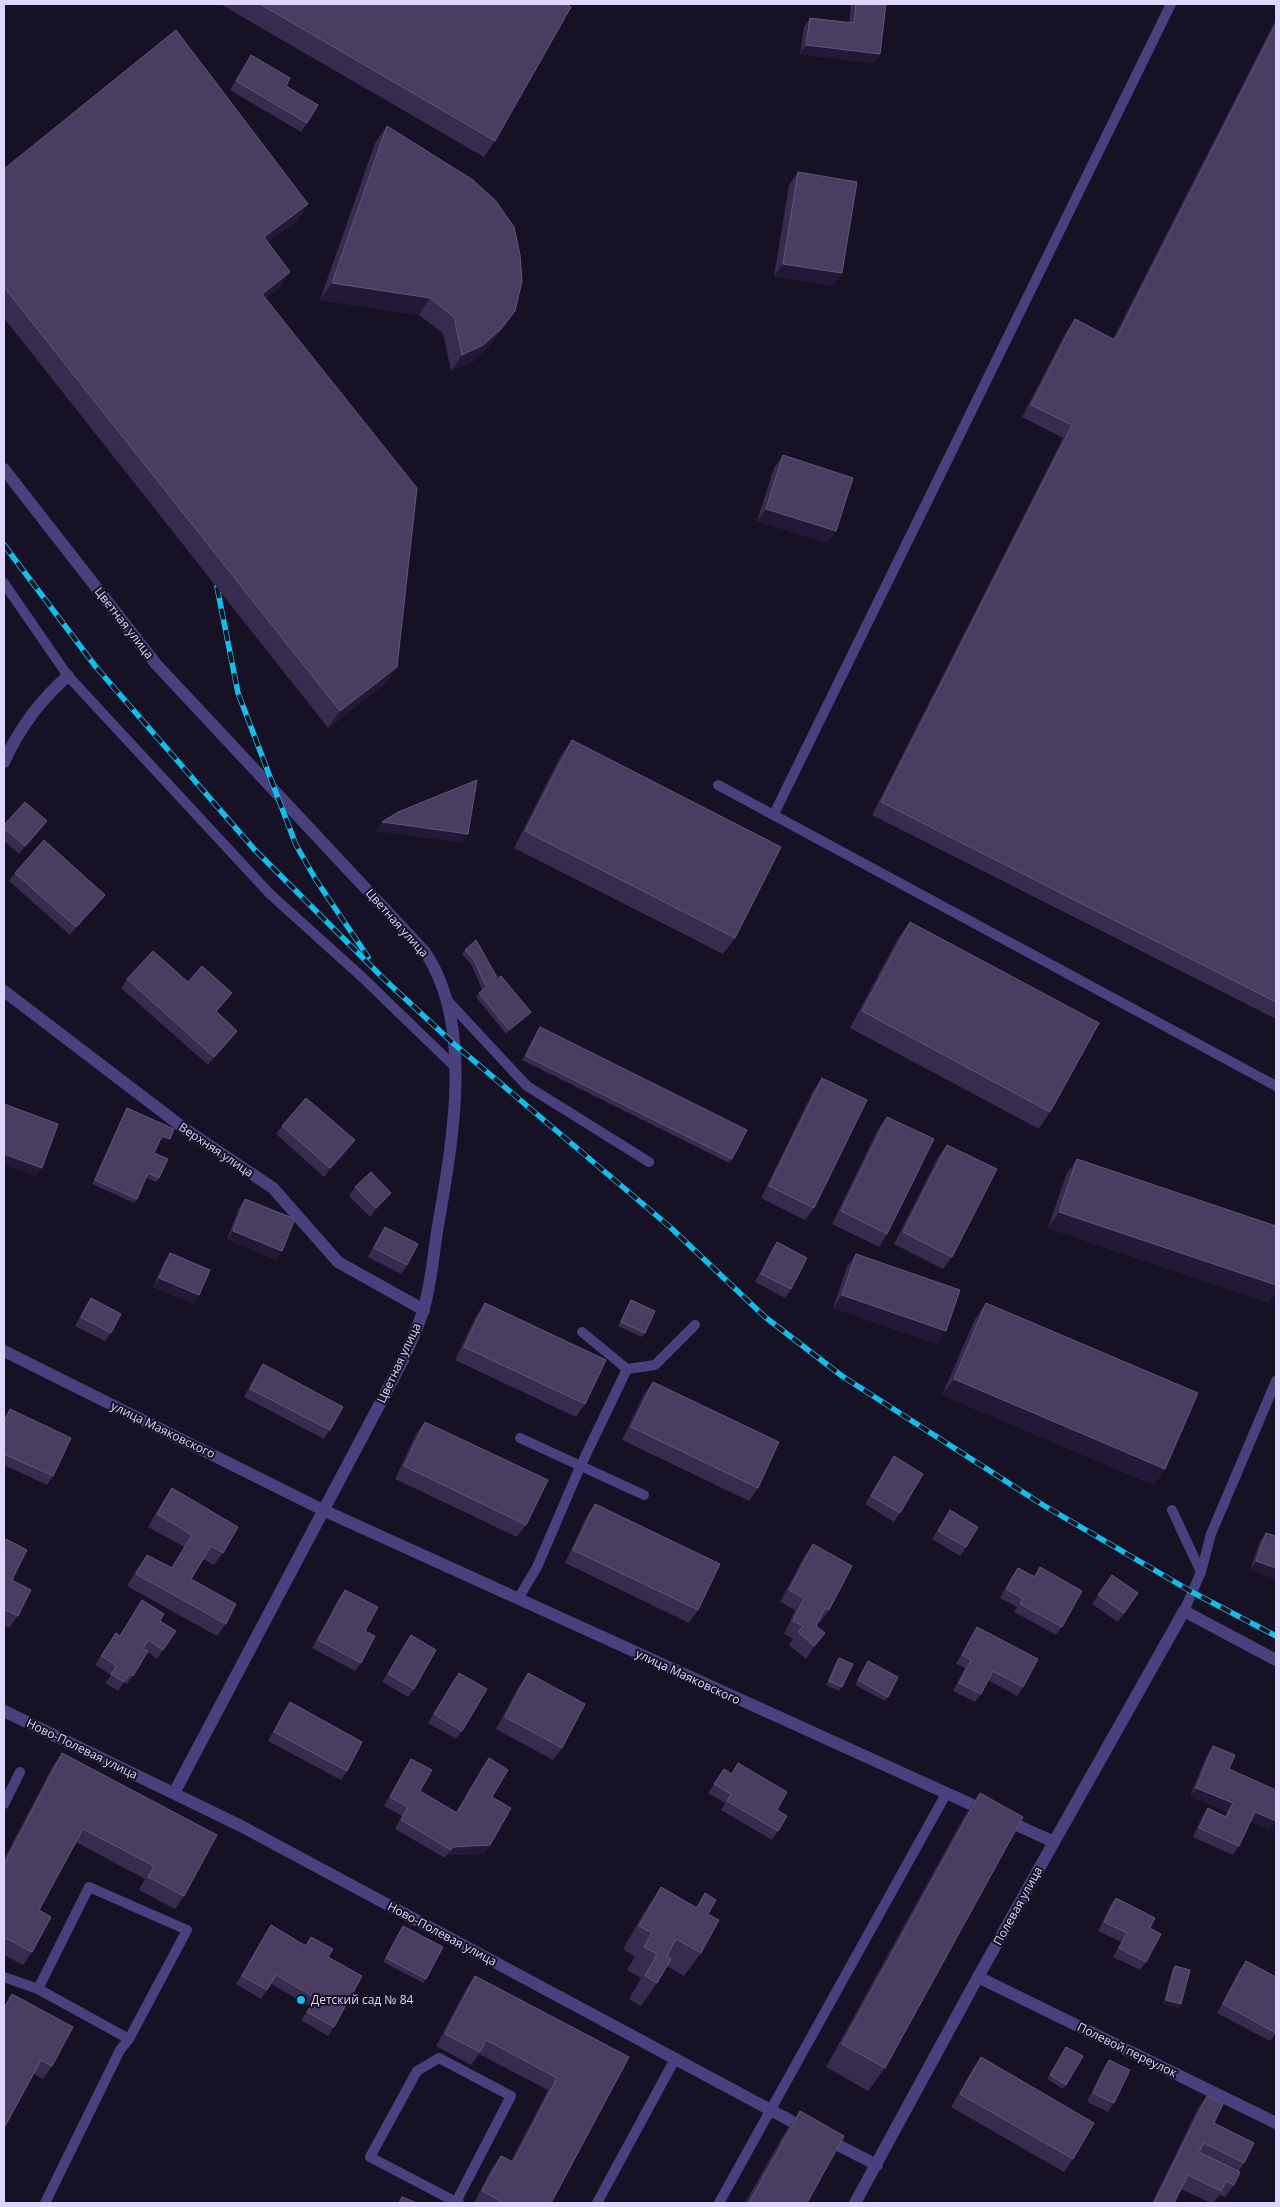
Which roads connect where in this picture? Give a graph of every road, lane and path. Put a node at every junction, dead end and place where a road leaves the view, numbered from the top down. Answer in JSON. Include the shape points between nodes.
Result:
{"nodes":[{"id":1,"x":1171,"y":4,"type":"edge"},
{"id":2,"x":4,"y":469,"type":"edge"},
{"id":3,"x":4,"y":583,"type":"edge"},
{"id":4,"x":68,"y":676,"type":"junction"},
{"id":5,"x":5,"y":756,"type":"edge"},
{"id":6,"x":718,"y":785,"type":"dead end"},
{"id":7,"x":774,"y":814,"type":"junction"},
{"id":8,"x":4,"y":991,"type":"edge"},
{"id":9,"x":446,"y":999,"type":"junction"},
{"id":10,"x":455,"y":1067,"type":"junction"},
{"id":11,"x":1276,"y":1086,"type":"edge"},
{"id":12,"x":649,"y":1162,"type":"dead end"},
{"id":13,"x":424,"y":1310,"type":"junction"},
{"id":14,"x":695,"y":1325,"type":"dead end"},
{"id":15,"x":582,"y":1332,"type":"dead end"},
{"id":16,"x":4,"y":1351,"type":"edge"},
{"id":17,"x":627,"y":1369,"type":"junction"},
{"id":18,"x":1276,"y":1381,"type":"edge"},
{"id":19,"x":1274,"y":1396,"type":"edge"},
{"id":20,"x":520,"y":1438,"type":"dead end"},
{"id":21,"x":580,"y":1467,"type":"junction"},
{"id":22,"x":644,"y":1495,"type":"dead end"},
{"id":23,"x":323,"y":1510,"type":"junction"},
{"id":24,"x":1172,"y":1510,"type":"dead end"},
{"id":25,"x":1201,"y":1572,"type":"junction"},
{"id":26,"x":518,"y":1598,"type":"junction"},
{"id":27,"x":1184,"y":1610,"type":"junction"},
{"id":28,"x":1276,"y":1660,"type":"edge"},
{"id":29,"x":4,"y":1710,"type":"edge"},
{"id":30,"x":20,"y":1772,"type":"dead end"},
{"id":31,"x":174,"y":1793,"type":"junction"},
{"id":32,"x":946,"y":1794,"type":"junction"},
{"id":33,"x":4,"y":1804,"type":"edge"},
{"id":34,"x":1054,"y":1842,"type":"junction"},
{"id":35,"x":4,"y":1977,"type":"edge"},
{"id":36,"x":978,"y":1977,"type":"junction"},
{"id":37,"x":38,"y":1989,"type":"junction"},
{"id":38,"x":130,"y":2039,"type":"junction"},
{"id":39,"x":675,"y":2059,"type":"junction"},
{"id":40,"x":772,"y":2111,"type":"junction"},
{"id":41,"x":1276,"y":2123,"type":"edge"},
{"id":42,"x":877,"y":2165,"type":"junction"},
{"id":43,"x":458,"y":2202,"type":"edge"},
{"id":44,"x":45,"y":2203,"type":"edge"},
{"id":45,"x":597,"y":2203,"type":"edge"},
{"id":46,"x":719,"y":2203,"type":"edge"},
{"id":47,"x":856,"y":2203,"type":"edge"}],
"edges":[{"from":1,"to":7,"type":"lane"},
{"from":2,"to":9,"type":"street","name":"Цветная улица","via":[[156,664],[425,952],[437,970]]},
{"from":3,"to":4,"type":"lane"},
{"from":4,"to":5,"type":"street","via":[[51,690],[25,723]]},
{"from":4,"to":10,"type":"lane","via":[[270,894]]},
{"from":6,"to":7,"type":"lane"},
{"from":7,"to":11,"type":"lane"},
{"from":8,"to":13,"type":"street","name":"Верхняя улица","via":[[185,1130],[272,1188],[338,1262]]},
{"from":9,"to":10,"type":"street","name":"Цветная улица"},
{"from":9,"to":12,"type":"lane","via":[[526,1086]]},
{"from":10,"to":13,"type":"street","name":"Цветная улица","via":[[450,1153]]},
{"from":13,"to":23,"type":"street","name":"Цветная улица","via":[[403,1360]]},
{"from":14,"to":17,"type":"lane","via":[[655,1365]]},
{"from":15,"to":17,"type":"lane"},
{"from":16,"to":23,"type":"street","name":"улица Маяковского"},
{"from":17,"to":21,"type":"lane"},
{"from":18,"to":19,"type":"lane"},
{"from":19,"to":25,"type":"lane","via":[[1211,1534]]},
{"from":20,"to":21,"type":"lane"},
{"from":21,"to":22,"type":"lane"},
{"from":21,"to":26,"type":"lane","via":[[537,1567]]},
{"from":23,"to":26,"type":"street","name":"улица Маяковского"},
{"from":23,"to":31,"type":"street"},
{"from":24,"to":25,"type":"lane"},
{"from":25,"to":27,"type":"lane"},
{"from":26,"to":32,"type":"street","name":"улица Маяковского"},
{"from":27,"to":28,"type":"street"},
{"from":27,"to":34,"type":"street","name":"Полевая улица"},
{"from":29,"to":31,"type":"street","name":"Ново-Полевая улица"},
{"from":30,"to":33,"type":"lane"},
{"from":31,"to":39,"type":"street","name":"Ново-Полевая улица"},
{"from":32,"to":34,"type":"street","name":"улица Маяковского"},
{"from":32,"to":40,"type":"lane"},
{"from":34,"to":36,"type":"street","name":"Полевая улица"},
{"from":35,"to":37,"type":"lane"},
{"from":36,"to":41,"type":"street","name":"Полевой переулок"},
{"from":36,"to":42,"type":"street","name":"Полевая улица"},
{"from":37,"to":38,"type":"lane"},
{"from":37,"to":38,"type":"lane","via":[[89,1887],[187,1930]]},
{"from":38,"to":44,"type":"lane","via":[[120,2050]]},
{"from":39,"to":40,"type":"street","name":"Ново-Полевая улица"},
{"from":39,"to":45,"type":"lane"},
{"from":40,"to":42,"type":"street","name":"Ново-Полевая улица"},
{"from":40,"to":46,"type":"lane"},
{"from":42,"to":47,"type":"street","name":"Полевая улица"},
{"from":43,"to":43,"type":"lane","via":[[511,2096],[439,2058],[417,2071],[370,2158]]}]}
